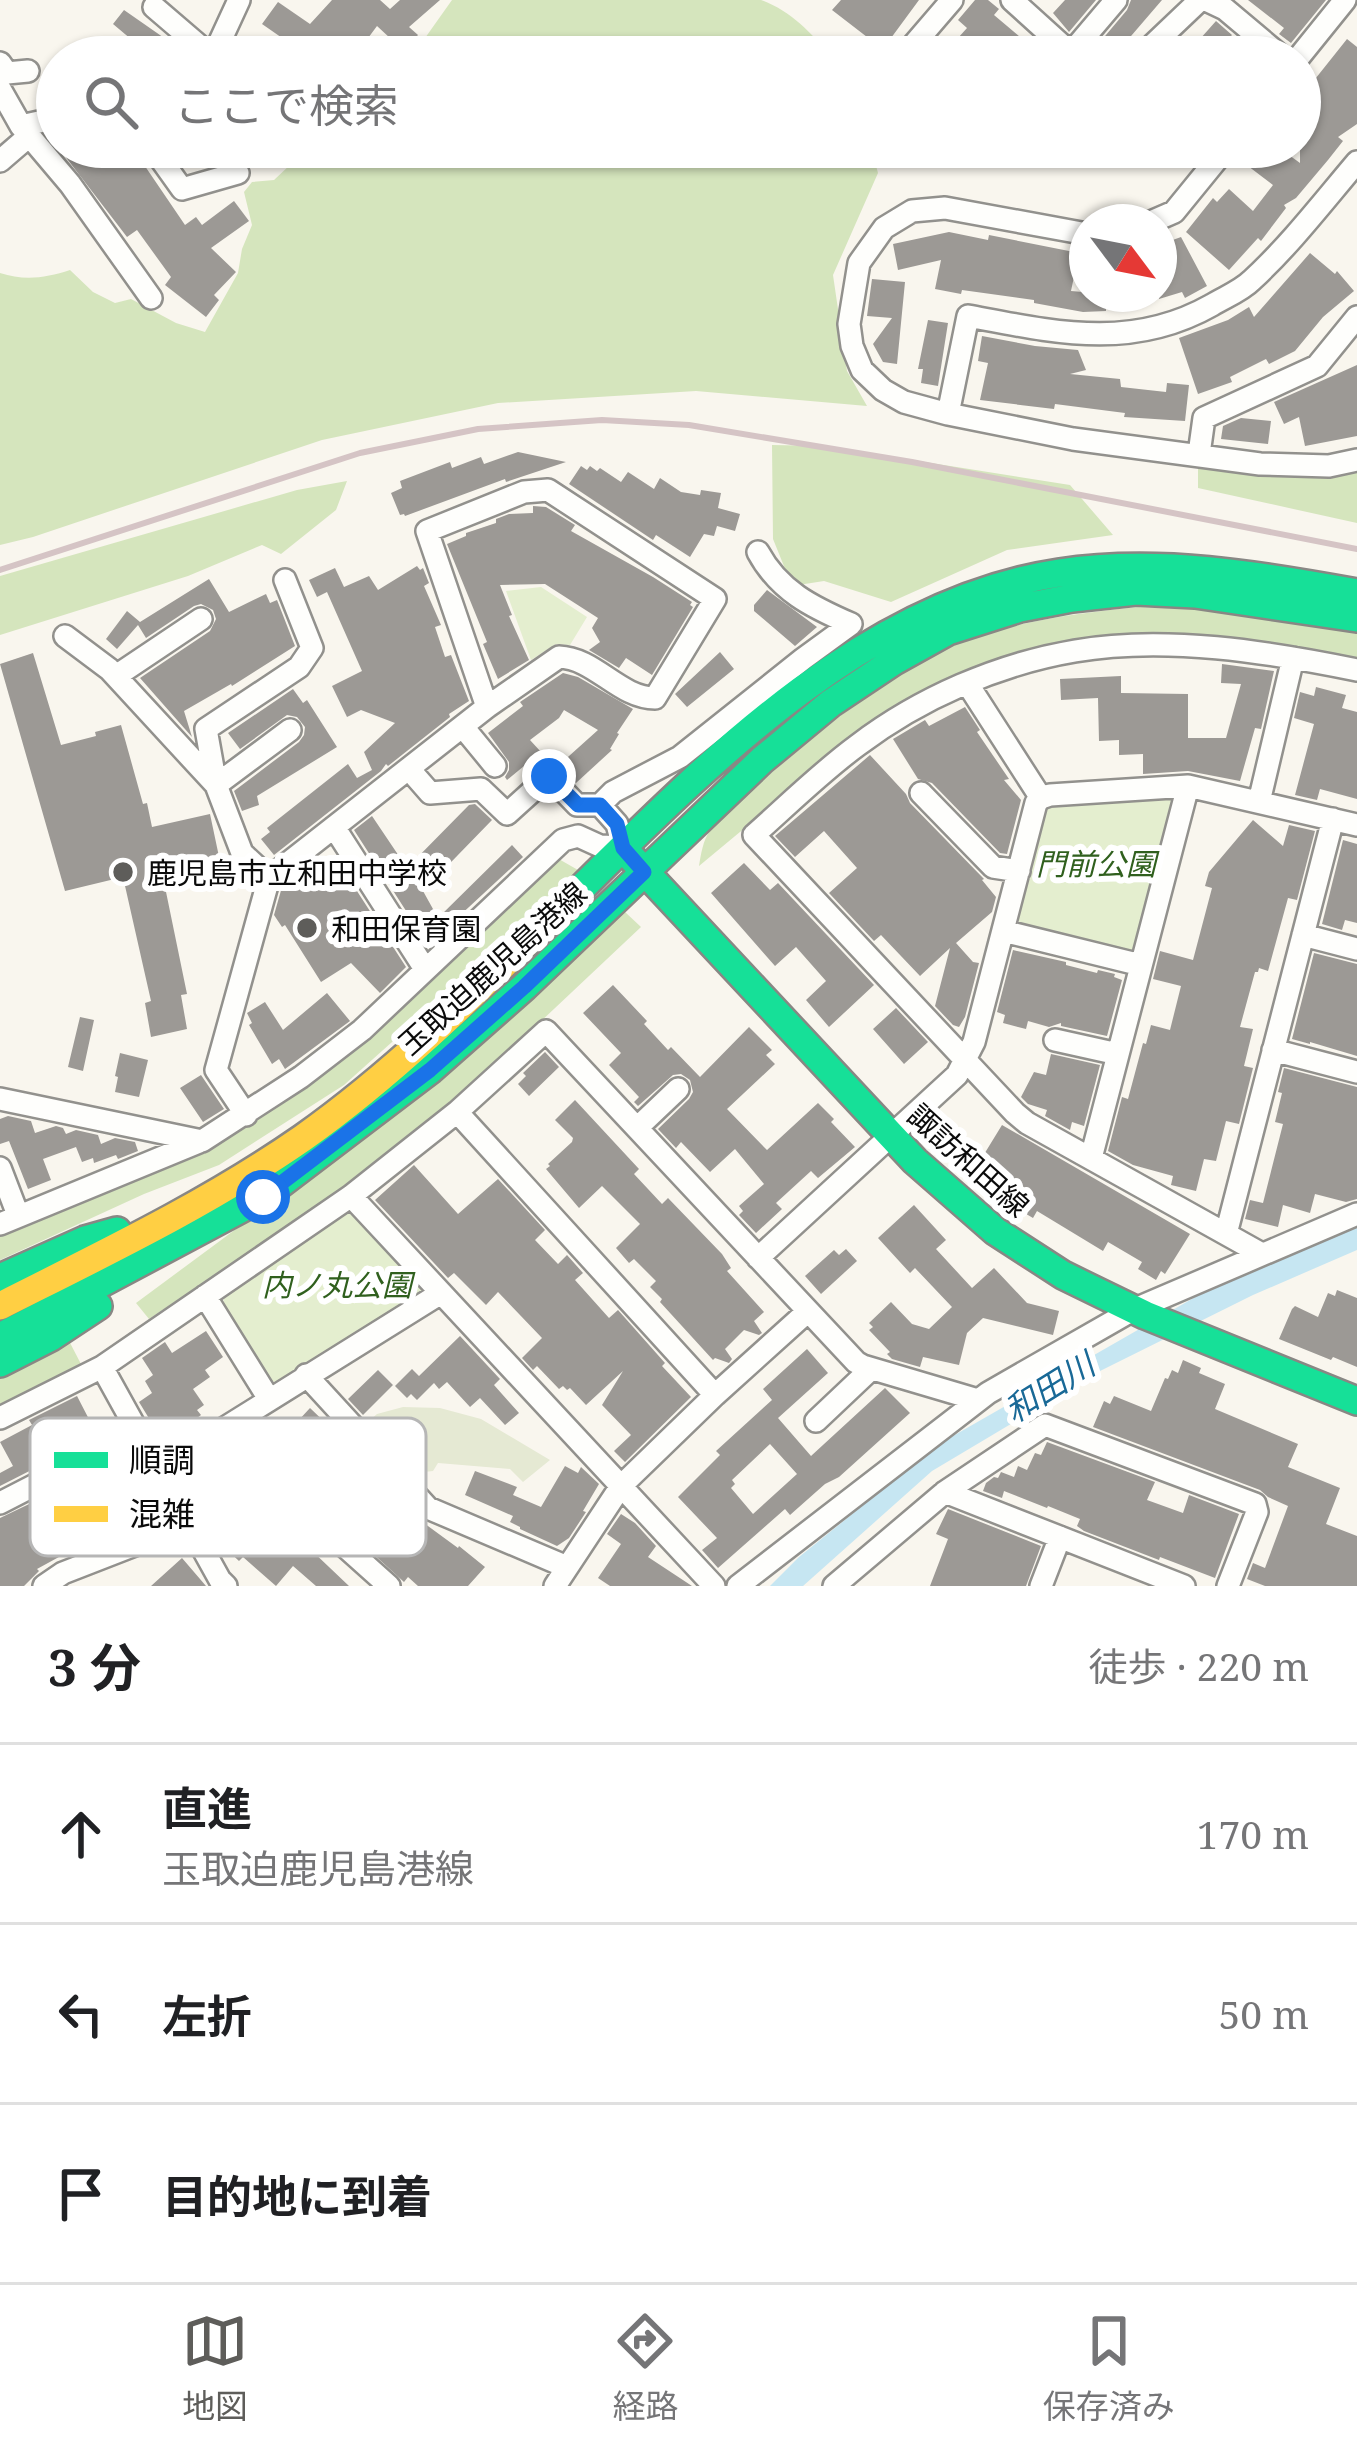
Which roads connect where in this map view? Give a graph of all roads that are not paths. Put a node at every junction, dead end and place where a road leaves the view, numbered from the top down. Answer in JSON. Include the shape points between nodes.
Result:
{"nodes":[{"id":1,"x":239,"y":0,"type":"edge"},
{"id":2,"x":952,"y":0,"type":"edge"},
{"id":3,"x":1012,"y":0,"type":"edge"},
{"id":4,"x":1116,"y":0,"type":"edge"},
{"id":5,"x":1345,"y":0,"type":"edge"},
{"id":6,"x":1215,"y":2,"type":"edge"},
{"id":7,"x":154,"y":7,"type":"dead end"},
{"id":8,"x":187,"y":36,"type":"edge"},
{"id":9,"x":222,"y":36,"type":"edge"},
{"id":10,"x":926,"y":36,"type":"edge"},
{"id":11,"x":1052,"y":36,"type":"edge"},
{"id":12,"x":1088,"y":36,"type":"edge"},
{"id":13,"x":1169,"y":36,"type":"edge"},
{"id":14,"x":1256,"y":36,"type":"edge"},
{"id":15,"x":1316,"y":36,"type":"edge"},
{"id":16,"x":0,"y":63,"type":"edge"},
{"id":17,"x":28,"y":71,"type":"dead end"},
{"id":18,"x":0,"y":89,"type":"edge"},
{"id":19,"x":36,"y":127,"type":"edge"},
{"id":20,"x":25,"y":131,"type":"junction"},
{"id":21,"x":36,"y":144,"type":"edge"},
{"id":22,"x":0,"y":161,"type":"edge"},
{"id":23,"x":1357,"y":162,"type":"edge"},
{"id":24,"x":56,"y":168,"type":"edge"},
{"id":25,"x":167,"y":168,"type":"edge"},
{"id":26,"x":233,"y":168,"type":"edge"},
{"id":27,"x":1210,"y":168,"type":"edge"},
{"id":28,"x":1177,"y":208,"type":"edge"},
{"id":29,"x":1069,"y":231,"type":"edge"},
{"id":30,"x":151,"y":298,"type":"dead end"},
{"id":31,"x":1357,"y":317,"type":"edge"},
{"id":32,"x":948,"y":414,"type":"junction"},
{"id":33,"x":1199,"y":454,"type":"junction"},
{"id":34,"x":1357,"y":460,"type":"edge"},
{"id":35,"x":758,"y":551,"type":"dead end"},
{"id":36,"x":285,"y":580,"type":"dead end"},
{"id":37,"x":1357,"y":593,"type":"edge"},
{"id":38,"x":1357,"y":618,"type":"edge"},
{"id":39,"x":200,"y":619,"type":"dead end"},
{"id":40,"x":65,"y":636,"type":"dead end"},
{"id":41,"x":1293,"y":658,"type":"junction"},
{"id":42,"x":1357,"y":670,"type":"edge"},
{"id":43,"x":116,"y":676,"type":"junction"},
{"id":44,"x":967,"y":682,"type":"junction"},
{"id":45,"x":487,"y":707,"type":"junction"},
{"id":46,"x":463,"y":727,"type":"junction"},
{"id":47,"x":290,"y":730,"type":"dead end"},
{"id":48,"x":495,"y":766,"type":"dead end"},
{"id":49,"x":410,"y":770,"type":"junction"},
{"id":50,"x":216,"y":785,"type":"junction"},
{"id":51,"x":1188,"y":786,"type":"junction"},
{"id":52,"x":922,"y":793,"type":"dead end"},
{"id":53,"x":1041,"y":798,"type":"junction"},
{"id":54,"x":1259,"y":802,"type":"junction"},
{"id":55,"x":600,"y":805,"type":"junction"},
{"id":56,"x":1333,"y":819,"type":"junction"},
{"id":57,"x":1357,"y":825,"type":"edge"},
{"id":58,"x":334,"y":827,"type":"junction"},
{"id":59,"x":623,"y":848,"type":"junction"},
{"id":60,"x":644,"y":872,"type":"junction"},
{"id":61,"x":1018,"y":872,"type":"junction"},
{"id":62,"x":268,"y":878,"type":"junction"},
{"id":63,"x":1003,"y":931,"type":"junction"},
{"id":64,"x":1303,"y":935,"type":"junction"},
{"id":65,"x":1357,"y":949,"type":"edge"},
{"id":66,"x":1141,"y":965,"type":"junction"},
{"id":67,"x":425,"y":969,"type":"junction"},
{"id":68,"x":1055,"y":1040,"type":"dead end"},
{"id":69,"x":1273,"y":1050,"type":"junction"},
{"id":70,"x":1118,"y":1054,"type":"junction"},
{"id":71,"x":966,"y":1061,"type":"junction"},
{"id":72,"x":1357,"y":1072,"type":"edge"},
{"id":73,"x":678,"y":1089,"type":"dead end"},
{"id":74,"x":0,"y":1099,"type":"edge"},
{"id":75,"x":457,"y":1112,"type":"junction"},
{"id":76,"x":246,"y":1115,"type":"junction"},
{"id":77,"x":637,"y":1128,"type":"junction"},
{"id":78,"x":891,"y":1136,"type":"junction"},
{"id":79,"x":202,"y":1141,"type":"junction"},
{"id":80,"x":1090,"y":1158,"type":"junction"},
{"id":81,"x":0,"y":1168,"type":"edge"},
{"id":82,"x":351,"y":1196,"type":"junction"},
{"id":83,"x":263,"y":1197,"type":"junction"},
{"id":84,"x":186,"y":1212,"type":"junction"},
{"id":85,"x":1357,"y":1214,"type":"edge"},
{"id":86,"x":9,"y":1219,"type":"edge"},
{"id":87,"x":1226,"y":1234,"type":"junction"},
{"id":88,"x":1260,"y":1253,"type":"junction"},
{"id":89,"x":758,"y":1258,"type":"junction"},
{"id":90,"x":0,"y":1278,"type":"edge"},
{"id":91,"x":441,"y":1293,"type":"junction"},
{"id":92,"x":205,"y":1296,"type":"junction"},
{"id":93,"x":0,"y":1306,"type":"edge"},
{"id":94,"x":807,"y":1312,"type":"junction"},
{"id":95,"x":1143,"y":1314,"type":"junction"},
{"id":96,"x":0,"y":1337,"type":"edge"},
{"id":97,"x":0,"y":1363,"type":"edge"},
{"id":98,"x":102,"y":1366,"type":"junction"},
{"id":99,"x":871,"y":1369,"type":"junction"},
{"id":100,"x":306,"y":1375,"type":"junction"},
{"id":101,"x":715,"y":1395,"type":"junction"},
{"id":102,"x":269,"y":1399,"type":"junction"},
{"id":103,"x":978,"y":1400,"type":"junction"},
{"id":104,"x":1357,"y":1401,"type":"edge"},
{"id":105,"x":0,"y":1418,"type":"edge"},
{"id":106,"x":130,"y":1418,"type":"edge"},
{"id":107,"x":239,"y":1418,"type":"edge"},
{"id":108,"x":345,"y":1418,"type":"edge"},
{"id":109,"x":816,"y":1421,"type":"dead end"},
{"id":110,"x":621,"y":1486,"type":"junction"},
{"id":111,"x":30,"y":1488,"type":"edge"},
{"id":112,"x":945,"y":1492,"type":"junction"},
{"id":113,"x":0,"y":1503,"type":"edge"},
{"id":114,"x":426,"y":1506,"type":"edge"},
{"id":115,"x":1060,"y":1538,"type":"junction"},
{"id":116,"x":107,"y":1556,"type":"edge"},
{"id":117,"x":205,"y":1556,"type":"edge"},
{"id":118,"x":355,"y":1556,"type":"edge"},
{"id":119,"x":561,"y":1577,"type":"edge"},
{"id":120,"x":219,"y":1584,"type":"edge"},
{"id":121,"x":44,"y":1586,"type":"edge"},
{"id":122,"x":388,"y":1586,"type":"edge"},
{"id":123,"x":714,"y":1586,"type":"edge"},
{"id":124,"x":738,"y":1586,"type":"edge"},
{"id":125,"x":834,"y":1586,"type":"edge"},
{"id":126,"x":1041,"y":1586,"type":"edge"},
{"id":127,"x":1184,"y":1586,"type":"edge"},
{"id":128,"x":1228,"y":1586,"type":"edge"}],
"edges":[{"from":1,"to":9,"type":"street"},
{"from":2,"to":10,"type":"street"},
{"from":3,"to":11,"type":"street"},
{"from":4,"to":12,"type":"street"},
{"from":5,"to":15,"type":"street"},
{"from":6,"to":13,"type":"street"},
{"from":6,"to":14,"type":"street"},
{"from":7,"to":8,"type":"street"},
{"from":16,"to":17,"type":"street","via":[[7,73]]},
{"from":18,"to":20,"type":"street"},
{"from":19,"to":20,"type":"street"},
{"from":20,"to":21,"type":"street"},
{"from":20,"to":22,"type":"street"},
{"from":23,"to":32,"type":"street","via":[[1249,284],[1189,317],[1093,336],[968,316]]},
{"from":24,"to":30,"type":"street"},
{"from":25,"to":26,"type":"street","via":[[182,189],[238,173]]},
{"from":27,"to":28,"type":"street"},
{"from":29,"to":32,"type":"street","via":[[945,208],[912,212],[869,246],[849,324],[862,370],[904,402]]},
{"from":31,"to":33,"type":"street","via":[[1317,366],[1204,418]]},
{"from":32,"to":33,"type":"street","via":[[1073,440]]},
{"from":33,"to":34,"type":"street","via":[[1260,464]]},
{"from":35,"to":55,"type":"street","via":[[793,596],[851,624],[680,757]]},
{"from":36,"to":50,"type":"street","via":[[312,648],[299,667],[206,729]]},
{"from":37,"to":59,"type":"main road","name":"玉取迫鹿児島港線","via":[[1193,568],[1131,568],[1019,581],[942,606],[822,675],[741,735]]},
{"from":38,"to":60,"type":"main road","name":"玉取迫鹿児島港線","via":[[1136,592],[1020,608],[948,631],[832,703]]},
{"from":39,"to":43,"type":"street"},
{"from":40,"to":43,"type":"street"},
{"from":41,"to":42,"type":"street"},
{"from":41,"to":44,"type":"street","via":[[1136,645],[1075,650]]},
{"from":41,"to":54,"type":"street"},
{"from":43,"to":50,"type":"street"},
{"from":44,"to":53,"type":"street"},
{"from":44,"to":71,"type":"street","via":[[858,744],[754,835]]},
{"from":45,"to":45,"type":"street","via":[[427,530],[548,490],[715,599],[655,698],[559,657]]},
{"from":45,"to":46,"type":"street"},
{"from":46,"to":48,"type":"street"},
{"from":46,"to":49,"type":"street"},
{"from":47,"to":50,"type":"street"},
{"from":49,"to":55,"type":"street","via":[[430,793],[481,789],[507,814],[549,776],[578,805]]},
{"from":49,"to":58,"type":"street"},
{"from":50,"to":62,"type":"street","via":[[242,853]]},
{"from":51,"to":53,"type":"street"},
{"from":51,"to":54,"type":"street"},
{"from":51,"to":66,"type":"street"},
{"from":52,"to":61,"type":"street","via":[[938,824],[993,867]]},
{"from":53,"to":61,"type":"street"},
{"from":54,"to":56,"type":"street"},
{"from":55,"to":59,"type":"street","via":[[617,824]]},
{"from":56,"to":57,"type":"street"},
{"from":56,"to":64,"type":"street"},
{"from":58,"to":62,"type":"street"},
{"from":58,"to":67,"type":"street"},
{"from":59,"to":60,"type":"main road","name":"諏訪和田線"},
{"from":59,"to":67,"type":"street","via":[[563,840]]},
{"from":59,"to":84,"type":"main road","name":"玉取迫鹿児島港線","via":[[345,1106]]},
{"from":60,"to":78,"type":"main road","name":"諏訪和田線"},
{"from":60,"to":83,"type":"main road","name":"玉取迫鹿児島港線","via":[[430,1070]]},
{"from":61,"to":63,"type":"street"},
{"from":62,"to":76,"type":"street","via":[[216,1070]]},
{"from":63,"to":66,"type":"street"},
{"from":63,"to":71,"type":"street"},
{"from":64,"to":65,"type":"street"},
{"from":64,"to":69,"type":"street"},
{"from":66,"to":70,"type":"street"},
{"from":67,"to":76,"type":"street","via":[[362,1030]]},
{"from":68,"to":70,"type":"street"},
{"from":69,"to":72,"type":"street"},
{"from":69,"to":87,"type":"street"},
{"from":70,"to":80,"type":"street"},
{"from":71,"to":78,"type":"street"},
{"from":71,"to":80,"type":"street","via":[[1027,1123]]},
{"from":73,"to":77,"type":"street"},
{"from":74,"to":79,"type":"street"},
{"from":75,"to":77,"type":"street","via":[[546,1030]]},
{"from":75,"to":82,"type":"street"},
{"from":75,"to":101,"type":"street"},
{"from":76,"to":79,"type":"street"},
{"from":77,"to":89,"type":"street"},
{"from":78,"to":89,"type":"street"},
{"from":78,"to":95,"type":"main road","name":"諏訪和田線","via":[[1018,1248]]},
{"from":79,"to":86,"type":"street"},
{"from":80,"to":87,"type":"street"},
{"from":81,"to":86,"type":"street"},
{"from":82,"to":91,"type":"street"},
{"from":82,"to":92,"type":"street"},
{"from":83,"to":96,"type":"main road","name":"玉取迫鹿児島港線"},
{"from":83,"to":97,"type":"main road"},
{"from":84,"to":90,"type":"main road","via":[[86,1240]]},
{"from":84,"to":93,"type":"main road","name":"玉取迫鹿児島港線"},
{"from":85,"to":88,"type":"street"},
{"from":87,"to":88,"type":"street"},
{"from":88,"to":95,"type":"street"},
{"from":89,"to":94,"type":"street"},
{"from":91,"to":100,"type":"street"},
{"from":91,"to":110,"type":"street"},
{"from":92,"to":98,"type":"street"},
{"from":92,"to":102,"type":"street"},
{"from":94,"to":99,"type":"street"},
{"from":94,"to":101,"type":"street"},
{"from":95,"to":103,"type":"street"},
{"from":95,"to":104,"type":"main road","name":"諏訪和田線"},
{"from":98,"to":105,"type":"street"},
{"from":98,"to":106,"type":"street"},
{"from":99,"to":103,"type":"street"},
{"from":99,"to":109,"type":"street"},
{"from":100,"to":102,"type":"street"},
{"from":100,"to":108,"type":"street"},
{"from":101,"to":110,"type":"street"},
{"from":102,"to":107,"type":"street"},
{"from":103,"to":124,"type":"street"},
{"from":110,"to":119,"type":"street"},
{"from":110,"to":123,"type":"street"},
{"from":111,"to":113,"type":"street"},
{"from":112,"to":115,"type":"street"},
{"from":112,"to":125,"type":"street"},
{"from":112,"to":128,"type":"street","via":[[1030,1433],[1053,1426],[1255,1504]]},
{"from":114,"to":119,"type":"street"},
{"from":115,"to":126,"type":"street"},
{"from":115,"to":127,"type":"street"},
{"from":116,"to":121,"type":"street"},
{"from":117,"to":120,"type":"street"},
{"from":118,"to":122,"type":"street"}]}
